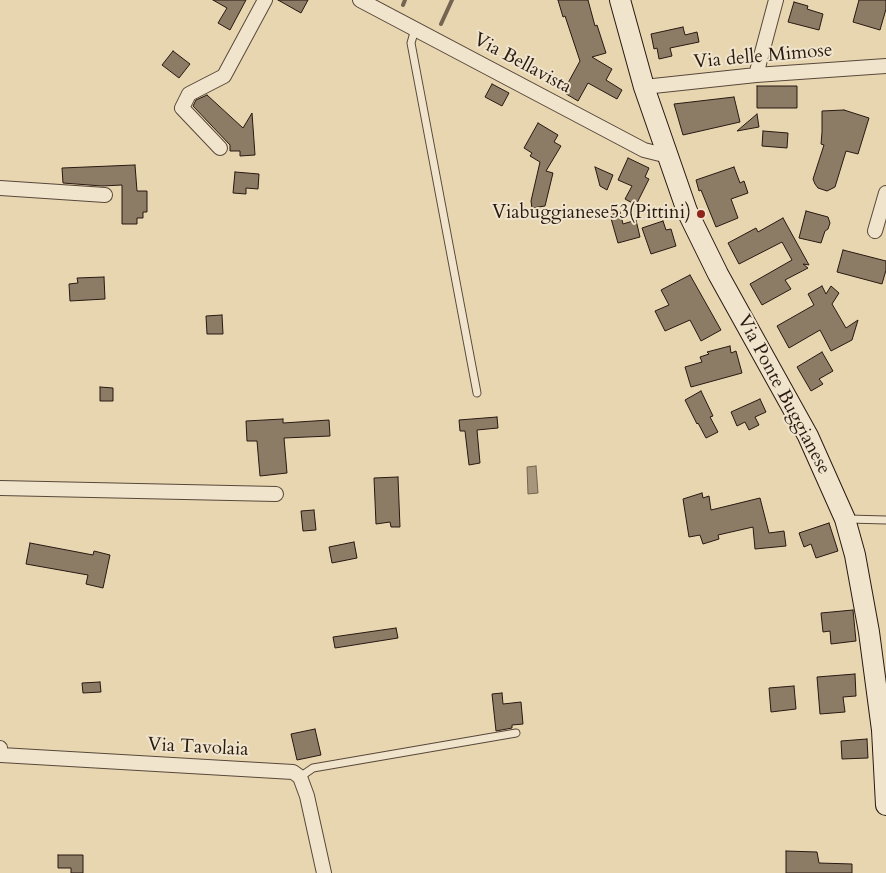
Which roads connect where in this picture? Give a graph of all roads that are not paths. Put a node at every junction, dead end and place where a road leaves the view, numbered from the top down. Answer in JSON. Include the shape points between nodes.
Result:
{"nodes":[{"id":1,"x":265,"y":0,"type":"edge"},
{"id":2,"x":360,"y":0,"type":"edge"},
{"id":3,"x":620,"y":0,"type":"edge"},
{"id":4,"x":776,"y":0,"type":"edge"},
{"id":5,"x":415,"y":29,"type":"junction"},
{"id":6,"x":886,"y":66,"type":"edge"},
{"id":7,"x":756,"y":75,"type":"junction"},
{"id":8,"x":644,"y":87,"type":"junction"},
{"id":9,"x":220,"y":148,"type":"dead end"},
{"id":10,"x":668,"y":156,"type":"junction"},
{"id":11,"x":0,"y":188,"type":"edge"},
{"id":12,"x":886,"y":193,"type":"edge"},
{"id":13,"x":105,"y":195,"type":"dead end"},
{"id":14,"x":875,"y":230,"type":"dead end"},
{"id":15,"x":477,"y":393,"type":"dead end"},
{"id":16,"x":0,"y":488,"type":"edge"},
{"id":17,"x":276,"y":494,"type":"dead end"},
{"id":18,"x":845,"y":519,"type":"junction"},
{"id":19,"x":886,"y":520,"type":"edge"},
{"id":20,"x":516,"y":733,"type":"dead end"},
{"id":21,"x":0,"y":748,"type":"edge"},
{"id":22,"x":300,"y":777,"type":"junction"},
{"id":23,"x":886,"y":804,"type":"edge"},
{"id":24,"x":324,"y":873,"type":"edge"}],
"edges":[{"from":1,"to":9,"type":"street","via":[[224,76],[189,94],[182,108]]},
{"from":2,"to":5,"type":"street","name":"Via Bellavista"},
{"from":3,"to":8,"type":"main road","name":"Via Ponte Buggianese"},
{"from":4,"to":7,"type":"street"},
{"from":5,"to":10,"type":"street","name":"Via Bellavista","via":[[644,150]]},
{"from":5,"to":15,"type":"lane","via":[[410,43]]},
{"from":6,"to":7,"type":"street","name":"Via delle Mimose"},
{"from":7,"to":8,"type":"street","name":"Via delle Mimose"},
{"from":8,"to":10,"type":"main road","name":"Via Ponte Buggianese"},
{"from":10,"to":18,"type":"main road","name":"Via Ponte Buggianese","via":[[687,212],[808,436]]},
{"from":11,"to":13,"type":"street"},
{"from":12,"to":14,"type":"street"},
{"from":16,"to":17,"type":"street"},
{"from":18,"to":19,"type":"lane"},
{"from":18,"to":23,"type":"main road","name":"Via Ponte Buggianese","via":[[869,632],[882,730]]},
{"from":20,"to":22,"type":"lane","via":[[313,768]]},
{"from":21,"to":22,"type":"street","name":"Via Tavolaia","via":[[1,755],[293,772]]},
{"from":22,"to":24,"type":"street"}]}
